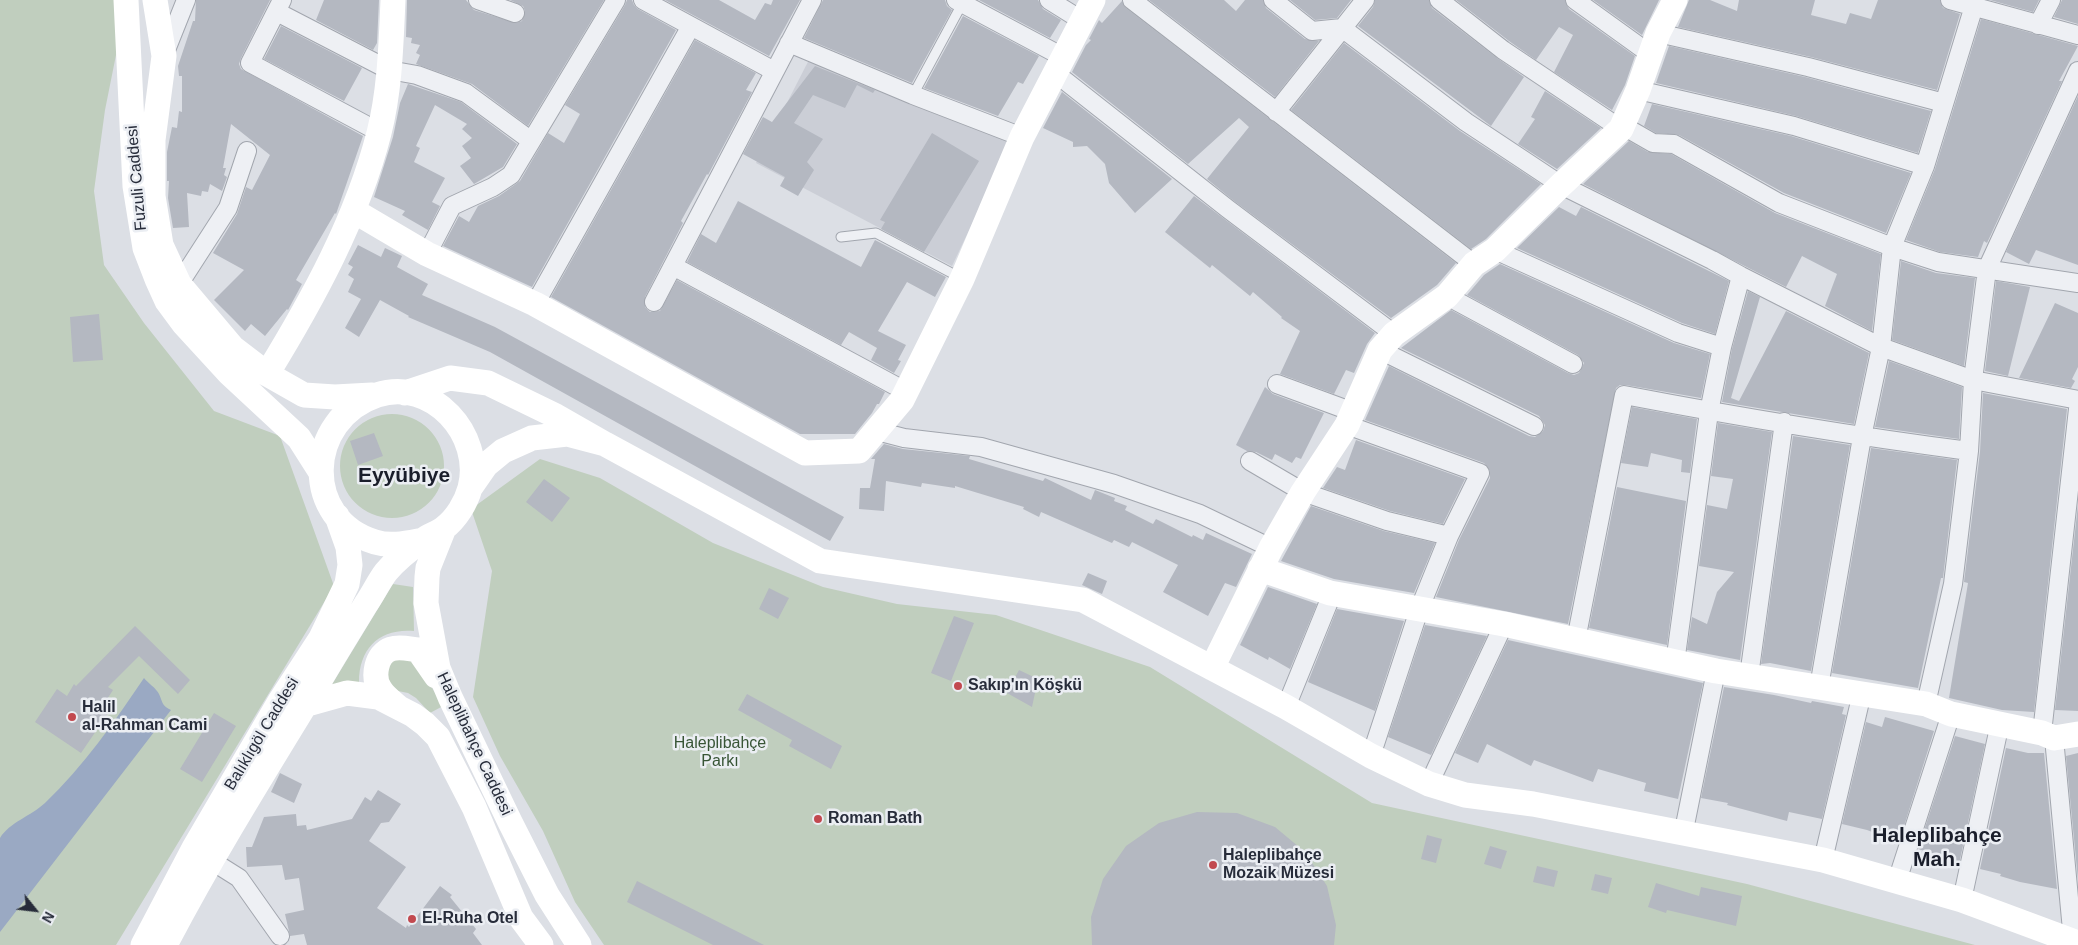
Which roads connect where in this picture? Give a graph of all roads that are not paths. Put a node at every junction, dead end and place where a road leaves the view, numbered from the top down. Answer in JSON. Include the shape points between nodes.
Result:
{"nodes":[{"id":1,"x":126,"y":0,"type":"edge"},
{"id":2,"x":155,"y":0,"type":"edge"},
{"id":3,"x":186,"y":0,"type":"edge"},
{"id":4,"x":393,"y":0,"type":"edge"},
{"id":5,"x":478,"y":0,"type":"edge"},
{"id":6,"x":616,"y":0,"type":"edge"},
{"id":7,"x":643,"y":0,"type":"edge"},
{"id":8,"x":812,"y":0,"type":"edge"},
{"id":9,"x":1049,"y":0,"type":"edge"},
{"id":10,"x":1132,"y":0,"type":"edge"},
{"id":11,"x":1273,"y":0,"type":"edge"},
{"id":12,"x":1365,"y":0,"type":"edge"},
{"id":13,"x":1439,"y":0,"type":"edge"},
{"id":14,"x":1575,"y":0,"type":"edge"},
{"id":15,"x":1675,"y":0,"type":"edge"},
{"id":16,"x":1950,"y":0,"type":"edge"},
{"id":17,"x":2051,"y":0,"type":"edge"},
{"id":18,"x":960,"y":1,"type":"edge"},
{"id":19,"x":280,"y":6,"type":"edge"},
{"id":20,"x":1974,"y":6,"type":"junction"},
{"id":21,"x":1087,"y":10,"type":"edge"},
{"id":22,"x":515,"y":13,"type":"dead end"},
{"id":23,"x":2038,"y":25,"type":"junction"},
{"id":24,"x":691,"y":26,"type":"junction"},
{"id":25,"x":1342,"y":28,"type":"junction"},
{"id":26,"x":2078,"y":35,"type":"edge"},
{"id":27,"x":789,"y":43,"type":"junction"},
{"id":28,"x":1654,"y":44,"type":"junction"},
{"id":29,"x":164,"y":56,"type":"junction"},
{"id":30,"x":1059,"y":64,"type":"junction"},
{"id":31,"x":389,"y":70,"type":"junction"},
{"id":32,"x":774,"y":70,"type":"junction"},
{"id":33,"x":2078,"y":71,"type":"edge"},
{"id":34,"x":1638,"y":90,"type":"junction"},
{"id":35,"x":913,"y":95,"type":"junction"},
{"id":36,"x":1944,"y":103,"type":"junction"},
{"id":37,"x":1276,"y":112,"type":"junction"},
{"id":38,"x":1621,"y":129,"type":"junction"},
{"id":39,"x":379,"y":132,"type":"junction"},
{"id":40,"x":1022,"y":137,"type":"junction"},
{"id":41,"x":530,"y":140,"type":"junction"},
{"id":42,"x":247,"y":151,"type":"dead end"},
{"id":43,"x":1925,"y":166,"type":"junction"},
{"id":44,"x":1560,"y":185,"type":"junction"},
{"id":45,"x":354,"y":211,"type":"junction"},
{"id":46,"x":841,"y":237,"type":"dead end"},
{"id":47,"x":1892,"y":247,"type":"junction"},
{"id":48,"x":1495,"y":250,"type":"junction"},
{"id":49,"x":427,"y":254,"type":"junction"},
{"id":50,"x":1474,"y":264,"type":"junction"},
{"id":51,"x":673,"y":266,"type":"junction"},
{"id":52,"x":1987,"y":269,"type":"junction"},
{"id":53,"x":1741,"y":276,"type":"junction"},
{"id":54,"x":962,"y":278,"type":"junction"},
{"id":55,"x":2078,"y":282,"type":"edge"},
{"id":56,"x":179,"y":284,"type":"junction"},
{"id":57,"x":1447,"y":296,"type":"junction"},
{"id":58,"x":654,"y":302,"type":"dead end"},
{"id":59,"x":535,"y":304,"type":"junction"},
{"id":60,"x":1387,"y":342,"type":"junction"},
{"id":61,"x":1722,"y":347,"type":"junction"},
{"id":62,"x":1881,"y":347,"type":"junction"},
{"id":63,"x":1573,"y":364,"type":"dead end"},
{"id":64,"x":267,"y":374,"type":"junction"},
{"id":65,"x":1973,"y":380,"type":"junction"},
{"id":66,"x":1277,"y":384,"type":"dead end"},
{"id":67,"x":405,"y":392,"type":"junction"},
{"id":68,"x":905,"y":392,"type":"junction"},
{"id":69,"x":379,"y":394,"type":"junction"},
{"id":70,"x":2078,"y":400,"type":"edge"},
{"id":71,"x":2078,"y":410,"type":"edge"},
{"id":72,"x":1709,"y":412,"type":"junction"},
{"id":73,"x":1350,"y":419,"type":"junction"},
{"id":74,"x":1784,"y":422,"type":"junction"},
{"id":75,"x":1534,"y":426,"type":"dead end"},
{"id":76,"x":877,"y":431,"type":"junction"},
{"id":77,"x":1862,"y":437,"type":"junction"},
{"id":78,"x":605,"y":444,"type":"junction"},
{"id":79,"x":1969,"y":451,"type":"junction"},
{"id":80,"x":1250,"y":461,"type":"dead end"},
{"id":81,"x":320,"y":471,"type":"junction"},
{"id":82,"x":470,"y":488,"type":"junction"},
{"id":83,"x":1303,"y":492,"type":"junction"},
{"id":84,"x":337,"y":516,"type":"junction"},
{"id":85,"x":433,"y":534,"type":"junction"},
{"id":86,"x":1450,"y":536,"type":"junction"},
{"id":87,"x":1266,"y":559,"type":"junction"},
{"id":88,"x":1332,"y":594,"type":"junction"},
{"id":89,"x":1419,"y":610,"type":"junction"},
{"id":90,"x":1504,"y":624,"type":"junction"},
{"id":91,"x":1576,"y":640,"type":"junction"},
{"id":92,"x":1675,"y":663,"type":"junction"},
{"id":93,"x":1212,"y":668,"type":"junction"},
{"id":94,"x":1716,"y":671,"type":"junction"},
{"id":95,"x":1749,"y":676,"type":"junction"},
{"id":96,"x":1820,"y":687,"type":"junction"},
{"id":97,"x":1862,"y":693,"type":"junction"},
{"id":98,"x":450,"y":697,"type":"junction"},
{"id":99,"x":1926,"y":704,"type":"junction"},
{"id":100,"x":304,"y":705,"type":"junction"},
{"id":101,"x":398,"y":707,"type":"junction"},
{"id":102,"x":1286,"y":707,"type":"junction"},
{"id":103,"x":1952,"y":714,"type":"junction"},
{"id":104,"x":2000,"y":723,"type":"junction"},
{"id":105,"x":2078,"y":734,"type":"edge"},
{"id":106,"x":2048,"y":736,"type":"junction"},
{"id":107,"x":1371,"y":756,"type":"junction"},
{"id":108,"x":1429,"y":784,"type":"junction"},
{"id":109,"x":1683,"y":834,"type":"junction"},
{"id":110,"x":1823,"y":860,"type":"junction"},
{"id":111,"x":212,"y":861,"type":"junction"},
{"id":112,"x":1897,"y":881,"type":"junction"},
{"id":113,"x":1962,"y":900,"type":"junction"},
{"id":114,"x":280,"y":936,"type":"dead end"},
{"id":115,"x":2076,"y":942,"type":"edge"},
{"id":116,"x":143,"y":945,"type":"edge"},
{"id":117,"x":165,"y":945,"type":"edge"},
{"id":118,"x":541,"y":945,"type":"edge"},
{"id":119,"x":579,"y":945,"type":"edge"}],
"edges":[{"from":1,"to":81,"type":"street","name":"Fuzuli Caddesi","via":[[135,186],[145,248],[157,279],[167,301],[184,324],[228,373],[299,438]]},
{"from":2,"to":29,"type":"street","name":"Fuzuli Caddesi"},
{"from":3,"to":29,"type":"street"},
{"from":4,"to":31,"type":"street"},
{"from":5,"to":22,"type":"street"},
{"from":6,"to":41,"type":"street"},
{"from":7,"to":24,"type":"street"},
{"from":8,"to":27,"type":"street"},
{"from":9,"to":21,"type":"street"},
{"from":10,"to":37,"type":"street"},
{"from":11,"to":25,"type":"street","via":[[1312,31]]},
{"from":12,"to":25,"type":"street"},
{"from":13,"to":38,"type":"street","via":[[1503,50]]},
{"from":14,"to":28,"type":"street"},
{"from":15,"to":28,"type":"street"},
{"from":16,"to":20,"type":"street"},
{"from":17,"to":23,"type":"street"},
{"from":18,"to":30,"type":"street"},
{"from":18,"to":35,"type":"lane"},
{"from":19,"to":31,"type":"street"},
{"from":19,"to":39,"type":"street","via":[[250,64]]},
{"from":20,"to":23,"type":"street"},
{"from":20,"to":36,"type":"street"},
{"from":21,"to":30,"type":"street"},
{"from":23,"to":26,"type":"street"},
{"from":24,"to":32,"type":"street"},
{"from":24,"to":59,"type":"street"},
{"from":25,"to":37,"type":"street"},
{"from":25,"to":44,"type":"street","via":[[1466,122]]},
{"from":27,"to":32,"type":"street"},
{"from":27,"to":35,"type":"street"},
{"from":28,"to":34,"type":"street"},
{"from":28,"to":36,"type":"street","via":[[1808,67]]},
{"from":29,"to":56,"type":"street","name":"Fuzuli Caddesi","via":[[153,140],[153,196],[161,245]]},
{"from":30,"to":40,"type":"street"},
{"from":30,"to":60,"type":"street"},
{"from":31,"to":39,"type":"street"},
{"from":31,"to":41,"type":"street","via":[[417,75],[466,93]]},
{"from":32,"to":51,"type":"street"},
{"from":33,"to":52,"type":"street"},
{"from":34,"to":38,"type":"street"},
{"from":34,"to":43,"type":"street","via":[[1794,126]]},
{"from":35,"to":40,"type":"street"},
{"from":36,"to":43,"type":"street"},
{"from":37,"to":50,"type":"street"},
{"from":38,"to":44,"type":"street"},
{"from":38,"to":47,"type":"street","via":[[1632,131],[1653,143],[1674,144],[1779,203]]},
{"from":39,"to":45,"type":"street"},
{"from":40,"to":54,"type":"street"},
{"from":41,"to":49,"type":"street","via":[[511,174],[493,187],[452,206]]},
{"from":42,"to":56,"type":"street","via":[[228,208]]},
{"from":43,"to":47,"type":"street"},
{"from":44,"to":48,"type":"street"},
{"from":44,"to":53,"type":"street"},
{"from":45,"to":49,"type":"street"},
{"from":45,"to":64,"type":"street","via":[[300,320]]},
{"from":46,"to":54,"type":"lane","via":[[876,232]]},
{"from":47,"to":52,"type":"street","via":[[1938,262]]},
{"from":47,"to":62,"type":"street"},
{"from":48,"to":50,"type":"street"},
{"from":48,"to":61,"type":"street","via":[[1678,333]]},
{"from":49,"to":59,"type":"street"},
{"from":50,"to":57,"type":"street"},
{"from":51,"to":58,"type":"street"},
{"from":51,"to":68,"type":"street"},
{"from":52,"to":55,"type":"street"},
{"from":52,"to":65,"type":"street"},
{"from":53,"to":61,"type":"street"},
{"from":53,"to":62,"type":"street"},
{"from":54,"to":68,"type":"street"},
{"from":56,"to":64,"type":"street","name":"Fuzuli Caddesi","via":[[233,348]]},
{"from":57,"to":60,"type":"street"},
{"from":57,"to":63,"type":"street"},
{"from":59,"to":76,"type":"street","via":[[805,452],[859,451]]},
{"from":60,"to":73,"type":"street"},
{"from":60,"to":75,"type":"street"},
{"from":61,"to":72,"type":"street"},
{"from":62,"to":65,"type":"street"},
{"from":62,"to":77,"type":"street"},
{"from":64,"to":69,"type":"street","name":"Fuzuli Caddesi","via":[[304,395]]},
{"from":65,"to":70,"type":"street"},
{"from":65,"to":79,"type":"street"},
{"from":66,"to":73,"type":"street"},
{"from":67,"to":69,"type":"street"},
{"from":67,"to":78,"type":"street","via":[[450,378],[488,383]]},
{"from":67,"to":82,"type":"street","via":[[430,400],[451,415],[466,437],[472,462]]},
{"from":68,"to":76,"type":"street"},
{"from":69,"to":81,"type":"street","via":[[355,405],[336,422],[324,446]]},
{"from":71,"to":106,"type":"street"},
{"from":72,"to":74,"type":"street"},
{"from":72,"to":91,"type":"street","via":[[1624,396]]},
{"from":72,"to":92,"type":"street"},
{"from":73,"to":83,"type":"street"},
{"from":73,"to":86,"type":"street","via":[[1480,473]]},
{"from":74,"to":77,"type":"street"},
{"from":74,"to":95,"type":"street"},
{"from":76,"to":87,"type":"street","via":[[904,438],[981,447],[1114,484],[1200,514]]},
{"from":77,"to":79,"type":"street"},
{"from":77,"to":96,"type":"street"},
{"from":78,"to":82,"type":"street","via":[[567,434],[532,438],[503,451],[486,465]]},
{"from":78,"to":93,"type":"street","via":[[820,561],[1083,600]]},
{"from":79,"to":99,"type":"street","via":[[1953,584]]},
{"from":80,"to":83,"type":"street"},
{"from":81,"to":84,"type":"street","via":[[325,495]]},
{"from":82,"to":85,"type":"street","via":[[460,510]]},
{"from":83,"to":86,"type":"street","via":[[1386,521]]},
{"from":83,"to":87,"type":"street"},
{"from":84,"to":85,"type":"street","via":[[354,532],[376,542],[400,545]]},
{"from":84,"to":116,"type":"street","name":"Balıklıgöl Caddesi","via":[[348,548],[350,565],[346,584],[321,638],[194,848]]},
{"from":85,"to":98,"type":"street","name":"Haleplibahçe Caddesi","via":[[426,603],[438,668]]},
{"from":85,"to":100,"type":"street","name":"Balıklıgöl Caddesi","via":[[387,571]]},
{"from":86,"to":89,"type":"street"},
{"from":87,"to":88,"type":"street"},
{"from":87,"to":93,"type":"street"},
{"from":88,"to":89,"type":"street"},
{"from":88,"to":102,"type":"street"},
{"from":89,"to":90,"type":"street"},
{"from":89,"to":107,"type":"street"},
{"from":90,"to":91,"type":"street"},
{"from":90,"to":108,"type":"street"},
{"from":91,"to":92,"type":"street"},
{"from":92,"to":94,"type":"street"},
{"from":93,"to":102,"type":"street"},
{"from":94,"to":95,"type":"street"},
{"from":94,"to":109,"type":"street"},
{"from":95,"to":96,"type":"street"},
{"from":96,"to":97,"type":"street"},
{"from":97,"to":99,"type":"street"},
{"from":97,"to":110,"type":"street"},
{"from":98,"to":101,"type":"street","via":[[418,650],[395,648],[382,655],[376,668],[376,679],[380,689]]},
{"from":98,"to":119,"type":"street","name":"Haleplibahçe Caddesi","via":[[547,895]]},
{"from":99,"to":103,"type":"street"},
{"from":100,"to":101,"type":"street","name":"Haleplibahçe Caddesi","via":[[347,693],[378,697]]},
{"from":100,"to":111,"type":"street","name":"Balıklıgöl Caddesi"},
{"from":101,"to":118,"type":"street","name":"Haleplibahçe Caddesi","via":[[426,724],[438,737],[474,807],[521,918]]},
{"from":102,"to":107,"type":"street"},
{"from":103,"to":104,"type":"street"},
{"from":103,"to":112,"type":"street"},
{"from":104,"to":106,"type":"street"},
{"from":104,"to":113,"type":"street"},
{"from":105,"to":106,"type":"street"},
{"from":106,"to":115,"type":"street"},
{"from":107,"to":108,"type":"street"},
{"from":108,"to":109,"type":"street","via":[[1465,795],[1533,804]]},
{"from":109,"to":110,"type":"street"},
{"from":110,"to":112,"type":"street"},
{"from":111,"to":114,"type":"street","via":[[239,878]]},
{"from":111,"to":117,"type":"street","name":"Balıklıgöl Caddesi"},
{"from":112,"to":113,"type":"street"},
{"from":113,"to":115,"type":"street"}]}
